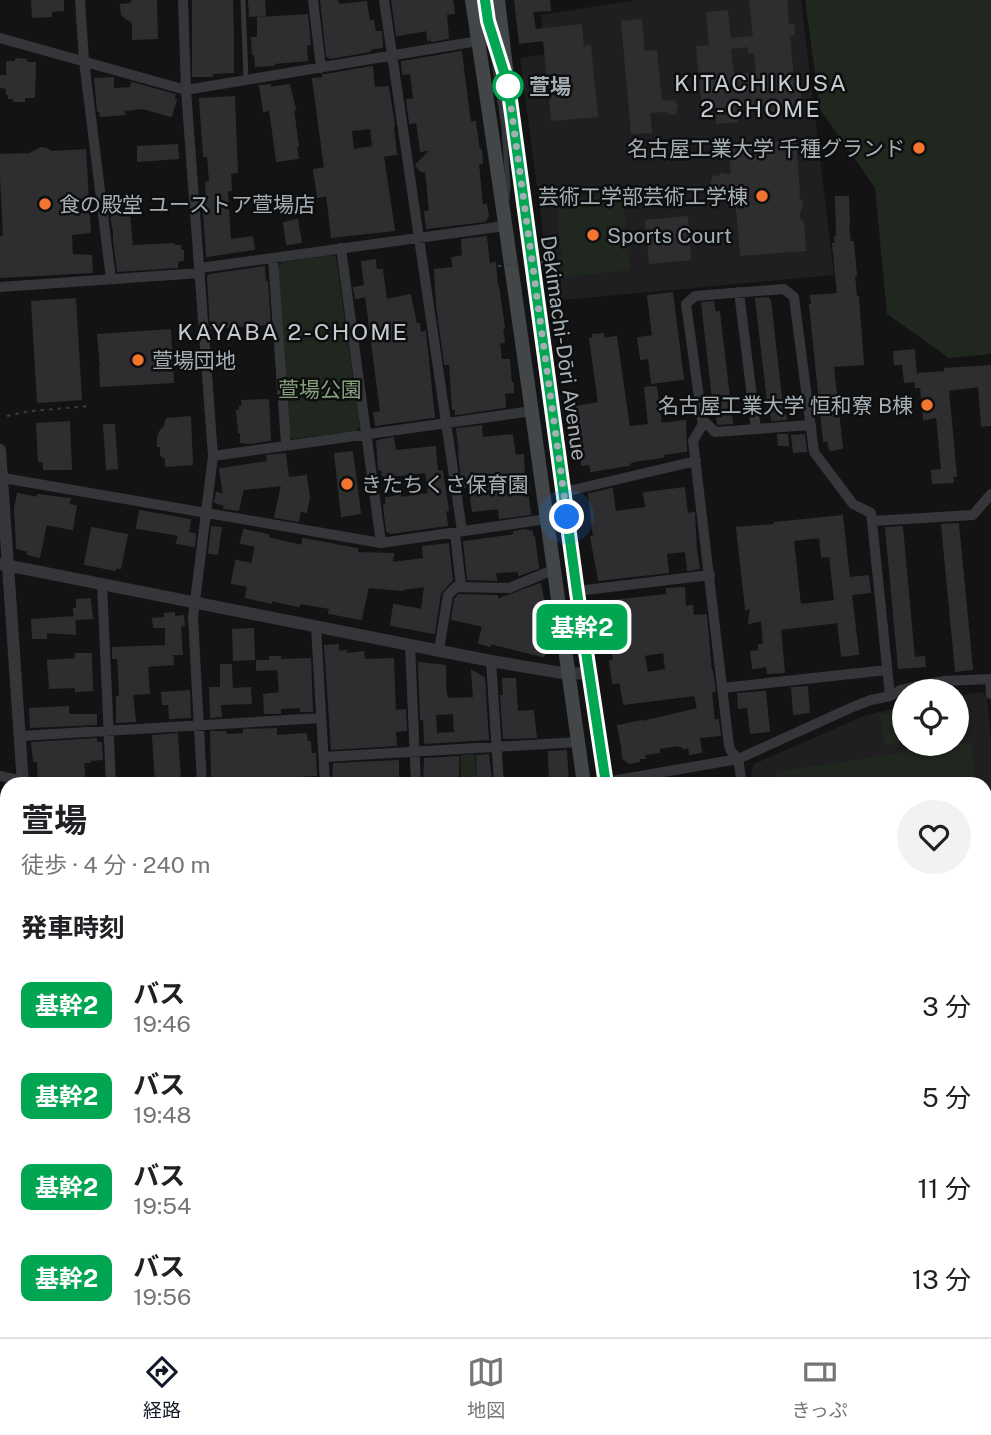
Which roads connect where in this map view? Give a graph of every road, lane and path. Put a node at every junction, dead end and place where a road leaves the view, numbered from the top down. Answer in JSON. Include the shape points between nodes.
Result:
{"nodes":[{"id":1,"x":80,"y":0,"type":"edge"},
{"id":2,"x":183,"y":0,"type":"edge"},
{"id":3,"x":243,"y":0,"type":"edge"},
{"id":4,"x":313,"y":0,"type":"edge"},
{"id":5,"x":384,"y":0,"type":"edge"},
{"id":6,"x":473,"y":0,"type":"edge"},
{"id":7,"x":485,"y":0,"type":"edge"},
{"id":8,"x":498,"y":0,"type":"edge"},
{"id":9,"x":0,"y":38,"type":"edge"},
{"id":10,"x":491,"y":39,"type":"junction"},
{"id":11,"x":393,"y":57,"type":"junction"},
{"id":12,"x":83,"y":61,"type":"junction"},
{"id":13,"x":321,"y":68,"type":"junction"},
{"id":14,"x":246,"y":80,"type":"junction"},
{"id":15,"x":187,"y":90,"type":"junction"},
{"id":16,"x":505,"y":226,"type":"junction"},
{"id":17,"x":419,"y":237,"type":"junction"},
{"id":18,"x":341,"y":248,"type":"junction"},
{"id":19,"x":273,"y":258,"type":"junction"},
{"id":20,"x":543,"y":262,"type":"dead end"},
{"id":21,"x":498,"y":266,"type":"dead end"},
{"id":22,"x":200,"y":271,"type":"junction"},
{"id":23,"x":111,"y":279,"type":"junction"},
{"id":24,"x":0,"y":287,"type":"edge"},
{"id":25,"x":739,"y":292,"type":"junction"},
{"id":26,"x":89,"y":406,"type":"dead end"},
{"id":27,"x":532,"y":411,"type":"junction"},
{"id":28,"x":7,"y":416,"type":"dead end"},
{"id":29,"x":704,"y":422,"type":"junction"},
{"id":30,"x":445,"y":424,"type":"junction"},
{"id":31,"x":811,"y":425,"type":"junction"},
{"id":32,"x":756,"y":429,"type":"junction"},
{"id":33,"x":366,"y":435,"type":"junction"},
{"id":34,"x":286,"y":445,"type":"junction"},
{"id":35,"x":0,"y":450,"type":"edge"},
{"id":36,"x":213,"y":456,"type":"junction"},
{"id":37,"x":696,"y":461,"type":"junction"},
{"id":38,"x":3,"y":478,"type":"junction"},
{"id":39,"x":564,"y":492,"type":"junction"},
{"id":40,"x":991,"y":494,"type":"edge"},
{"id":41,"x":206,"y":513,"type":"junction"},
{"id":42,"x":547,"y":519,"type":"junction"},
{"id":43,"x":872,"y":521,"type":"junction"},
{"id":44,"x":458,"y":532,"type":"junction"},
{"id":45,"x":381,"y":543,"type":"junction"},
{"id":46,"x":4,"y":565,"type":"edge"},
{"id":47,"x":553,"y":570,"type":"junction"},
{"id":48,"x":710,"y":575,"type":"junction"},
{"id":49,"x":102,"y":584,"type":"junction"},
{"id":50,"x":461,"y":587,"type":"junction"},
{"id":51,"x":577,"y":592,"type":"junction"},
{"id":52,"x":194,"y":603,"type":"junction"},
{"id":53,"x":316,"y":626,"type":"junction"},
{"id":54,"x":410,"y":644,"type":"junction"},
{"id":55,"x":439,"y":650,"type":"junction"},
{"id":56,"x":491,"y":661,"type":"junction"},
{"id":57,"x":887,"y":670,"type":"junction"},
{"id":58,"x":589,"y":673,"type":"junction"},
{"id":59,"x":568,"y":674,"type":"junction"},
{"id":60,"x":990,"y":679,"type":"edge"},
{"id":61,"x":722,"y":688,"type":"junction"},
{"id":62,"x":991,"y":694,"type":"edge"},
{"id":63,"x":890,"y":696,"type":"junction"},
{"id":64,"x":321,"y":718,"type":"junction"},
{"id":65,"x":199,"y":725,"type":"junction"},
{"id":66,"x":109,"y":731,"type":"junction"},
{"id":67,"x":20,"y":736,"type":"junction"},
{"id":68,"x":578,"y":742,"type":"junction"},
{"id":69,"x":497,"y":747,"type":"junction"},
{"id":70,"x":414,"y":752,"type":"junction"},
{"id":71,"x":324,"y":757,"type":"junction"},
{"id":72,"x":738,"y":759,"type":"junction"},
{"id":73,"x":23,"y":777,"type":"edge"},
{"id":74,"x":111,"y":777,"type":"edge"},
{"id":75,"x":202,"y":777,"type":"edge"},
{"id":76,"x":325,"y":777,"type":"edge"},
{"id":77,"x":416,"y":777,"type":"edge"},
{"id":78,"x":499,"y":777,"type":"edge"},
{"id":79,"x":583,"y":777,"type":"edge"},
{"id":80,"x":605,"y":777,"type":"edge"},
{"id":81,"x":639,"y":777,"type":"edge"},
{"id":82,"x":741,"y":777,"type":"edge"}],
"edges":[{"from":1,"to":12,"type":"street"},
{"from":2,"to":15,"type":"street"},
{"from":3,"to":14,"type":"lane"},
{"from":4,"to":13,"type":"street"},
{"from":5,"to":11,"type":"street"},
{"from":6,"to":10,"type":"main road","name":"Dekimachi-Dōri Avenue"},
{"from":7,"to":10,"type":"lane"},
{"from":8,"to":10,"type":"main road","name":"Dekimachi-Dōri Avenue"},
{"from":9,"to":12,"type":"street"},
{"from":10,"to":11,"type":"street"},
{"from":10,"to":16,"type":"main road","name":"Dekimachi-Dōri Avenue"},
{"from":10,"to":39,"type":"main road","name":"Dekimachi-Dōri Avenue","via":[[508,85]]},
{"from":11,"to":13,"type":"street"},
{"from":11,"to":17,"type":"street"},
{"from":12,"to":15,"type":"street"},
{"from":12,"to":23,"type":"street"},
{"from":13,"to":14,"type":"street"},
{"from":14,"to":15,"type":"street"},
{"from":15,"to":22,"type":"street"},
{"from":16,"to":17,"type":"street"},
{"from":16,"to":27,"type":"main road","name":"Dekimachi-Dōri Avenue"},
{"from":17,"to":18,"type":"street"},
{"from":17,"to":30,"type":"street"},
{"from":18,"to":19,"type":"street"},
{"from":18,"to":33,"type":"street"},
{"from":19,"to":22,"type":"street"},
{"from":19,"to":34,"type":"street"},
{"from":20,"to":21,"type":"path","bridge":true},
{"from":22,"to":23,"type":"street"},
{"from":22,"to":36,"type":"street"},
{"from":23,"to":24,"type":"street"},
{"from":25,"to":29,"type":"street","via":[[695,296],[686,304]]},
{"from":25,"to":31,"type":"street","via":[[784,289],[794,297]]},
{"from":25,"to":32,"type":"street"},
{"from":26,"to":28,"type":"path"},
{"from":27,"to":30,"type":"street"},
{"from":27,"to":42,"type":"main road","name":"Dekimachi-Dōri Avenue"},
{"from":29,"to":32,"type":"street","via":[[715,432]]},
{"from":29,"to":37,"type":"street","via":[[693,442]]},
{"from":30,"to":33,"type":"street"},
{"from":30,"to":44,"type":"street"},
{"from":31,"to":32,"type":"street"},
{"from":31,"to":43,"type":"street","via":[[814,452],[853,504],[871,513]]},
{"from":33,"to":34,"type":"street"},
{"from":33,"to":45,"type":"street"},
{"from":34,"to":36,"type":"street"},
{"from":35,"to":38,"type":"street"},
{"from":36,"to":41,"type":"street"},
{"from":37,"to":39,"type":"street"},
{"from":37,"to":48,"type":"street"},
{"from":38,"to":41,"type":"street"},
{"from":38,"to":46,"type":"street"},
{"from":39,"to":51,"type":"main road","name":"Dekimachi-Dōri Avenue"},
{"from":40,"to":43,"type":"street","via":[[973,515]]},
{"from":41,"to":45,"type":"street"},
{"from":41,"to":52,"type":"street"},
{"from":42,"to":44,"type":"street"},
{"from":42,"to":47,"type":"main road","name":"Dekimachi-Dōri Avenue"},
{"from":43,"to":57,"type":"street"},
{"from":44,"to":45,"type":"street"},
{"from":44,"to":50,"type":"street"},
{"from":46,"to":49,"type":"street"},
{"from":46,"to":67,"type":"street"},
{"from":47,"to":50,"type":"street","via":[[509,588]]},
{"from":47,"to":59,"type":"main road","name":"Dekimachi-Dōri Avenue"},
{"from":48,"to":51,"type":"street"},
{"from":48,"to":61,"type":"street"},
{"from":49,"to":52,"type":"street"},
{"from":49,"to":66,"type":"street"},
{"from":50,"to":55,"type":"street","via":[[448,595]]},
{"from":51,"to":58,"type":"main road","name":"Dekimachi-Dōri Avenue"},
{"from":52,"to":53,"type":"street"},
{"from":52,"to":65,"type":"street"},
{"from":53,"to":54,"type":"street"},
{"from":53,"to":64,"type":"street"},
{"from":54,"to":55,"type":"street"},
{"from":54,"to":70,"type":"street"},
{"from":55,"to":56,"type":"street"},
{"from":56,"to":59,"type":"street"},
{"from":56,"to":69,"type":"street"},
{"from":57,"to":61,"type":"street"},
{"from":57,"to":63,"type":"street"},
{"from":58,"to":59,"type":"street"},
{"from":58,"to":80,"type":"main road","name":"Dekimachi-Dōri Avenue"},
{"from":59,"to":68,"type":"main road","name":"Dekimachi-Dōri Avenue"},
{"from":60,"to":62,"type":"street"},
{"from":60,"to":63,"type":"street","via":[[944,681]]},
{"from":61,"to":72,"type":"street","via":[[729,746]]},
{"from":63,"to":72,"type":"street","via":[[855,706]]},
{"from":64,"to":65,"type":"street"},
{"from":64,"to":71,"type":"street"},
{"from":65,"to":66,"type":"street"},
{"from":65,"to":75,"type":"street"},
{"from":66,"to":67,"type":"street"},
{"from":66,"to":74,"type":"street"},
{"from":67,"to":73,"type":"street"},
{"from":68,"to":69,"type":"street"},
{"from":68,"to":79,"type":"main road","name":"Dekimachi-Dōri Avenue"},
{"from":69,"to":70,"type":"street"},
{"from":69,"to":78,"type":"street"},
{"from":70,"to":71,"type":"street"},
{"from":70,"to":77,"type":"street"},
{"from":71,"to":76,"type":"street"},
{"from":72,"to":81,"type":"street"},
{"from":72,"to":82,"type":"street"}]}
